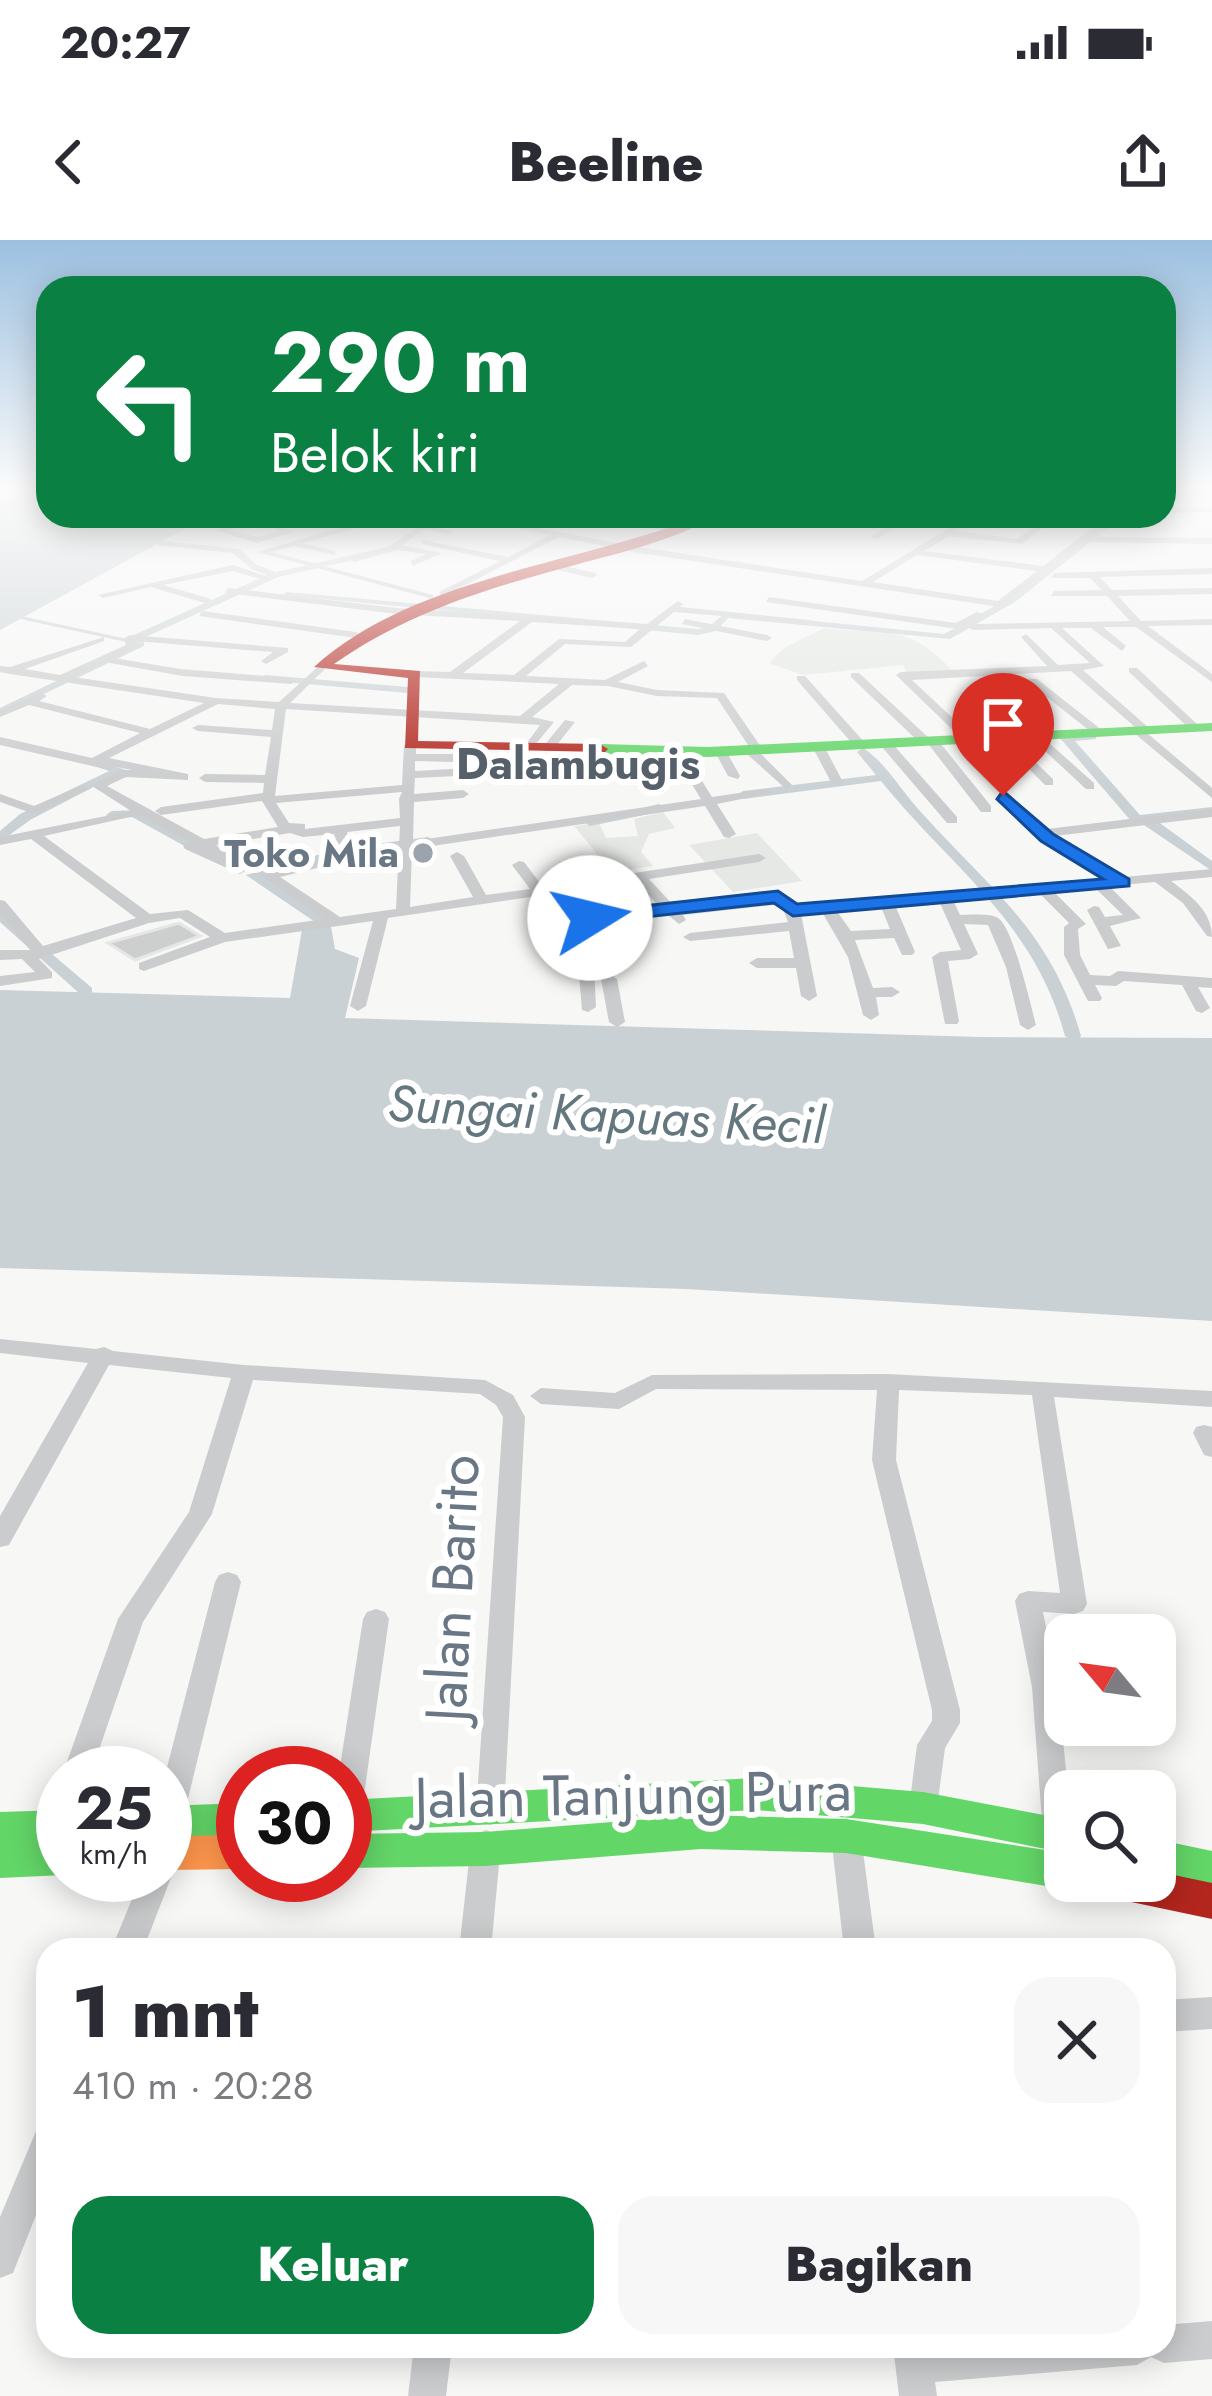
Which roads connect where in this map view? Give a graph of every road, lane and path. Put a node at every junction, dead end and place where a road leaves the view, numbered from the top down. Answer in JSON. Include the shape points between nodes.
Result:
{"nodes":[{"id":1,"x":1111,"y":592,"type":"edge"},
{"id":2,"x":117,"y":593,"type":"edge"},
{"id":3,"x":180,"y":593,"type":"edge"},
{"id":4,"x":253,"y":593,"type":"edge"},
{"id":5,"x":381,"y":593,"type":"edge"},
{"id":6,"x":439,"y":593,"type":"edge"},
{"id":7,"x":460,"y":593,"type":"edge"},
{"id":8,"x":800,"y":593,"type":"edge"},
{"id":9,"x":926,"y":593,"type":"edge"},
{"id":10,"x":1018,"y":593,"type":"edge"},
{"id":11,"x":1094,"y":593,"type":"edge"},
{"id":12,"x":1054,"y":594,"type":"dead end"},
{"id":13,"x":103,"y":596,"type":"dead end"},
{"id":14,"x":769,"y":600,"type":"junction"},
{"id":15,"x":208,"y":601,"type":"dead end"},
{"id":16,"x":414,"y":604,"type":"junction"},
{"id":17,"x":999,"y":604,"type":"junction"},
{"id":18,"x":747,"y":613,"type":"junction"},
{"id":19,"x":202,"y":614,"type":"dead end"},
{"id":20,"x":532,"y":617,"type":"junction"},
{"id":21,"x":805,"y":620,"type":"dead end"},
{"id":22,"x":594,"y":623,"type":"junction"},
{"id":23,"x":655,"y":623,"type":"junction"},
{"id":24,"x":1139,"y":624,"type":"junction"},
{"id":25,"x":1208,"y":624,"type":"edge"},
{"id":26,"x":1054,"y":626,"type":"junction"},
{"id":27,"x":1095,"y":626,"type":"junction"},
{"id":28,"x":973,"y":627,"type":"dead end"},
{"id":29,"x":356,"y":635,"type":"junction"},
{"id":30,"x":1026,"y":637,"type":"dead end"},
{"id":31,"x":767,"y":638,"type":"dead end"},
{"id":32,"x":169,"y":641,"type":"junction"},
{"id":33,"x":575,"y":641,"type":"junction"},
{"id":34,"x":130,"y":642,"type":"junction"},
{"id":35,"x":1122,"y":648,"type":"dead end"},
{"id":36,"x":155,"y":649,"type":"dead end"},
{"id":37,"x":202,"y":655,"type":"dead end"},
{"id":38,"x":102,"y":659,"type":"junction"},
{"id":39,"x":266,"y":662,"type":"junction"},
{"id":40,"x":644,"y":664,"type":"dead end"},
{"id":41,"x":1073,"y":668,"type":"junction"},
{"id":42,"x":1056,"y":669,"type":"junction"},
{"id":43,"x":4,"y":670,"type":"edge"},
{"id":44,"x":1133,"y":670,"type":"dead end"},
{"id":45,"x":416,"y":674,"type":"junction"},
{"id":46,"x":855,"y":675,"type":"dead end"},
{"id":47,"x":452,"y":676,"type":"junction"},
{"id":48,"x":306,"y":677,"type":"junction"},
{"id":49,"x":517,"y":678,"type":"junction"},
{"id":50,"x":801,"y":678,"type":"dead end"},
{"id":51,"x":1212,"y":679,"type":"edge"},
{"id":52,"x":571,"y":680,"type":"junction"},
{"id":53,"x":1033,"y":681,"type":"dead end"},
{"id":54,"x":65,"y":682,"type":"junction"},
{"id":55,"x":607,"y":683,"type":"junction"},
{"id":56,"x":176,"y":695,"type":"junction"},
{"id":57,"x":216,"y":701,"type":"junction"},
{"id":58,"x":28,"y":703,"type":"junction"},
{"id":59,"x":245,"y":703,"type":"junction"},
{"id":60,"x":153,"y":705,"type":"dead end"},
{"id":61,"x":0,"y":712,"type":"edge"},
{"id":62,"x":226,"y":712,"type":"junction"},
{"id":63,"x":280,"y":712,"type":"junction"},
{"id":64,"x":412,"y":713,"type":"junction"},
{"id":65,"x":1205,"y":729,"type":"edge"},
{"id":66,"x":146,"y":730,"type":"junction"},
{"id":67,"x":1142,"y":730,"type":"junction"},
{"id":68,"x":1099,"y":733,"type":"junction"},
{"id":69,"x":274,"y":734,"type":"junction"},
{"id":70,"x":1035,"y":736,"type":"junction"},
{"id":71,"x":1004,"y":738,"type":"junction"},
{"id":72,"x":0,"y":741,"type":"edge"},
{"id":73,"x":948,"y":741,"type":"junction"},
{"id":74,"x":547,"y":743,"type":"junction"},
{"id":75,"x":874,"y":745,"type":"junction"},
{"id":76,"x":818,"y":748,"type":"junction"},
{"id":77,"x":678,"y":752,"type":"junction"},
{"id":78,"x":453,"y":758,"type":"dead end"},
{"id":79,"x":742,"y":758,"type":"junction"},
{"id":80,"x":113,"y":766,"type":"junction"},
{"id":81,"x":989,"y":770,"type":"dead end"},
{"id":82,"x":408,"y":772,"type":"junction"},
{"id":83,"x":205,"y":778,"type":"dead end"},
{"id":84,"x":268,"y":779,"type":"junction"},
{"id":85,"x":837,"y":782,"type":"dead end"},
{"id":86,"x":1049,"y":782,"type":"dead end"},
{"id":87,"x":786,"y":785,"type":"dead end"},
{"id":88,"x":1090,"y":786,"type":"dead end"},
{"id":89,"x":84,"y":789,"type":"dead end"},
{"id":90,"x":766,"y":793,"type":"dead end"},
{"id":91,"x":464,"y":794,"type":"dead end"},
{"id":92,"x":1212,"y":794,"type":"edge"},
{"id":93,"x":1003,"y":796,"type":"dead end"},
{"id":94,"x":0,"y":798,"type":"edge"},
{"id":95,"x":269,"y":801,"type":"junction"},
{"id":96,"x":708,"y":801,"type":"junction"},
{"id":97,"x":986,"y":809,"type":"dead end"},
{"id":98,"x":34,"y":810,"type":"junction"},
{"id":99,"x":161,"y":811,"type":"dead end"},
{"id":100,"x":1212,"y":813,"type":"edge"},
{"id":101,"x":133,"y":814,"type":"dead end"},
{"id":102,"x":196,"y":820,"type":"dead end"},
{"id":103,"x":952,"y":820,"type":"dead end"},
{"id":104,"x":404,"y":822,"type":"junction"},
{"id":105,"x":344,"y":827,"type":"junction"},
{"id":106,"x":296,"y":828,"type":"junction"},
{"id":107,"x":508,"y":833,"type":"junction"},
{"id":108,"x":33,"y":834,"type":"junction"},
{"id":109,"x":729,"y":834,"type":"dead end"},
{"id":110,"x":1042,"y":834,"type":"junction"},
{"id":111,"x":0,"y":837,"type":"edge"},
{"id":112,"x":202,"y":843,"type":"junction"},
{"id":113,"x":405,"y":843,"type":"junction"},
{"id":114,"x":457,"y":856,"type":"dead end"},
{"id":115,"x":758,"y":858,"type":"dead end"},
{"id":116,"x":1210,"y":873,"type":"edge"},
{"id":117,"x":639,"y":876,"type":"junction"},
{"id":118,"x":1160,"y":879,"type":"junction"},
{"id":119,"x":1123,"y":883,"type":"junction"},
{"id":120,"x":1100,"y":885,"type":"junction"},
{"id":121,"x":569,"y":886,"type":"junction"},
{"id":122,"x":1042,"y":888,"type":"junction"},
{"id":123,"x":539,"y":891,"type":"junction"},
{"id":124,"x":292,"y":893,"type":"junction"},
{"id":125,"x":944,"y":896,"type":"junction"},
{"id":126,"x":481,"y":899,"type":"junction"},
{"id":127,"x":886,"y":902,"type":"junction"},
{"id":128,"x":0,"y":904,"type":"edge"},
{"id":129,"x":790,"y":907,"type":"junction"},
{"id":130,"x":826,"y":907,"type":"junction"},
{"id":131,"x":670,"y":909,"type":"junction"},
{"id":132,"x":404,"y":912,"type":"junction"},
{"id":133,"x":382,"y":915,"type":"junction"},
{"id":134,"x":590,"y":918,"type":"junction"},
{"id":135,"x":147,"y":919,"type":"junction"},
{"id":136,"x":334,"y":920,"type":"junction"},
{"id":137,"x":954,"y":920,"type":"junction"},
{"id":138,"x":901,"y":933,"type":"junction"},
{"id":139,"x":1212,"y":934,"type":"edge"},
{"id":140,"x":844,"y":936,"type":"junction"},
{"id":141,"x":222,"y":938,"type":"junction"},
{"id":142,"x":1113,"y":946,"type":"dead end"},
{"id":143,"x":907,"y":952,"type":"dead end"},
{"id":144,"x":36,"y":954,"type":"junction"},
{"id":145,"x":0,"y":955,"type":"edge"},
{"id":146,"x":757,"y":963,"type":"dead end"},
{"id":147,"x":798,"y":963,"type":"junction"},
{"id":148,"x":144,"y":966,"type":"dead end"},
{"id":149,"x":609,"y":979,"type":"dead end"},
{"id":150,"x":1085,"y":980,"type":"junction"},
{"id":151,"x":0,"y":981,"type":"edge"},
{"id":152,"x":1187,"y":981,"type":"junction"},
{"id":153,"x":1212,"y":983,"type":"edge"},
{"id":154,"x":867,"y":992,"type":"junction"},
{"id":155,"x":892,"y":992,"type":"dead end"},
{"id":156,"x":809,"y":997,"type":"dead end"},
{"id":157,"x":1094,"y":998,"type":"dead end"},
{"id":158,"x":358,"y":1006,"type":"dead end"},
{"id":159,"x":588,"y":1006,"type":"dead end"},
{"id":160,"x":1202,"y":1008,"type":"dead end"},
{"id":161,"x":871,"y":1015,"type":"dead end"},
{"id":162,"x":951,"y":1021,"type":"dead end"},
{"id":163,"x":617,"y":1022,"type":"dead end"},
{"id":164,"x":1028,"y":1025,"type":"dead end"},
{"id":165,"x":0,"y":1346,"type":"edge"},
{"id":166,"x":104,"y":1354,"type":"junction"},
{"id":167,"x":244,"y":1372,"type":"junction"},
{"id":168,"x":887,"y":1381,"type":"junction"},
{"id":169,"x":1042,"y":1390,"type":"junction"},
{"id":170,"x":541,"y":1396,"type":"dead end"},
{"id":171,"x":1212,"y":1399,"type":"edge"},
{"id":172,"x":8,"y":1511,"type":"edge"},
{"id":173,"x":0,"y":1538,"type":"edge"},
{"id":174,"x":228,"y":1582,"type":"dead end"},
{"id":175,"x":376,"y":1619,"type":"dead end"},
{"id":176,"x":86,"y":1746,"type":"edge"},
{"id":177,"x":189,"y":1746,"type":"edge"},
{"id":178,"x":357,"y":1746,"type":"edge"},
{"id":179,"x":1055,"y":1770,"type":"edge"},
{"id":180,"x":922,"y":1808,"type":"junction"},
{"id":181,"x":490,"y":1809,"type":"junction"},
{"id":182,"x":372,"y":1815,"type":"edge"},
{"id":183,"x":36,"y":1826,"type":"edge"},
{"id":184,"x":0,"y":1829,"type":"edge"},
{"id":185,"x":1044,"y":1832,"type":"edge"},
{"id":186,"x":846,"y":1836,"type":"junction"},
{"id":187,"x":485,"y":1849,"type":"junction"},
{"id":188,"x":372,"y":1851,"type":"edge"},
{"id":189,"x":36,"y":1860,"type":"edge"},
{"id":190,"x":1176,"y":1860,"type":"edge"},
{"id":191,"x":0,"y":1862,"type":"edge"},
{"id":192,"x":1044,"y":1867,"type":"edge"},
{"id":193,"x":1212,"y":1868,"type":"edge"},
{"id":194,"x":1176,"y":1893,"type":"edge"},
{"id":195,"x":1212,"y":1900,"type":"edge"},
{"id":196,"x":147,"y":1902,"type":"edge"},
{"id":197,"x":132,"y":1938,"type":"edge"},
{"id":198,"x":476,"y":1938,"type":"edge"},
{"id":199,"x":859,"y":1938,"type":"edge"},
{"id":200,"x":1212,"y":2013,"type":"edge"},
{"id":201,"x":1176,"y":2015,"type":"edge"},
{"id":202,"x":36,"y":2172,"type":"edge"},
{"id":203,"x":0,"y":2260,"type":"edge"},
{"id":204,"x":1212,"y":2339,"type":"edge"},
{"id":205,"x":1176,"y":2343,"type":"edge"},
{"id":206,"x":432,"y":2358,"type":"edge"},
{"id":207,"x":1021,"y":2358,"type":"edge"},
{"id":208,"x":915,"y":2369,"type":"edge"},
{"id":209,"x":428,"y":2396,"type":"edge"}],
"edges":[{"from":1,"to":24,"type":"street"},
{"from":2,"to":13,"type":"street"},
{"from":3,"to":15,"type":"street"},
{"from":4,"to":16,"type":"street"},
{"from":5,"to":16,"type":"street"},
{"from":6,"to":16,"type":"street"},
{"from":7,"to":16,"type":"main road"},
{"from":8,"to":14,"type":"street"},
{"from":9,"to":17,"type":"street"},
{"from":10,"to":17,"type":"street"},
{"from":11,"to":12,"type":"street"},
{"from":14,"to":17,"type":"street","via":[[958,626]]},
{"from":14,"to":18,"type":"street"},
{"from":16,"to":20,"type":"street"},
{"from":16,"to":29,"type":"main road"},
{"from":18,"to":21,"type":"street"},
{"from":18,"to":23,"type":"street","via":[[674,606]]},
{"from":19,"to":29,"type":"street"},
{"from":20,"to":22,"type":"street"},
{"from":20,"to":47,"type":"street"},
{"from":22,"to":23,"type":"street"},
{"from":22,"to":33,"type":"street"},
{"from":23,"to":31,"type":"street"},
{"from":23,"to":33,"type":"street","via":[[626,646]]},
{"from":24,"to":25,"type":"street"},
{"from":24,"to":27,"type":"street"},
{"from":24,"to":51,"type":"street"},
{"from":26,"to":27,"type":"street"},
{"from":26,"to":28,"type":"street"},
{"from":26,"to":41,"type":"street","via":[[1099,665]]},
{"from":27,"to":35,"type":"street"},
{"from":29,"to":48,"type":"main road"},
{"from":30,"to":42,"type":"street"},
{"from":32,"to":34,"type":"street"},
{"from":32,"to":36,"type":"street"},
{"from":32,"to":39,"type":"street","via":[[284,650]]},
{"from":33,"to":49,"type":"street","via":[[562,641]]},
{"from":34,"to":38,"type":"street"},
{"from":34,"to":43,"type":"street","via":[[99,639]]},
{"from":37,"to":39,"type":"street"},
{"from":38,"to":48,"type":"street"},
{"from":38,"to":54,"type":"street"},
{"from":39,"to":48,"type":"street"},
{"from":40,"to":55,"type":"street"},
{"from":41,"to":42,"type":"street"},
{"from":41,"to":67,"type":"street"},
{"from":42,"to":73,"type":"street","via":[[900,674]]},
{"from":43,"to":54,"type":"street"},
{"from":44,"to":65,"type":"street"},
{"from":45,"to":47,"type":"street"},
{"from":45,"to":48,"type":"main road"},
{"from":45,"to":64,"type":"main road"},
{"from":46,"to":73,"type":"street"},
{"from":47,"to":49,"type":"street"},
{"from":48,"to":63,"type":"street"},
{"from":49,"to":52,"type":"street"},
{"from":50,"to":75,"type":"street"},
{"from":52,"to":55,"type":"street"},
{"from":52,"to":74,"type":"street"},
{"from":53,"to":68,"type":"street"},
{"from":54,"to":56,"type":"street"},
{"from":54,"to":58,"type":"street"},
{"from":54,"to":61,"type":"street"},
{"from":55,"to":79,"type":"street","via":[[720,695]]},
{"from":56,"to":57,"type":"street"},
{"from":56,"to":60,"type":"street"},
{"from":57,"to":59,"type":"street"},
{"from":57,"to":66,"type":"street"},
{"from":58,"to":61,"type":"street"},
{"from":58,"to":66,"type":"street"},
{"from":59,"to":62,"type":"street"},
{"from":59,"to":63,"type":"street"},
{"from":62,"to":63,"type":"street"},
{"from":62,"to":69,"type":"street","via":[[198,728]]},
{"from":63,"to":64,"type":"street"},
{"from":63,"to":69,"type":"street"},
{"from":64,"to":74,"type":"street"},
{"from":64,"to":82,"type":"main road"},
{"from":65,"to":67,"type":"main road"},
{"from":66,"to":80,"type":"street","via":[[97,758]]},
{"from":67,"to":68,"type":"main road"},
{"from":67,"to":92,"type":"street"},
{"from":68,"to":70,"type":"main road"},
{"from":69,"to":84,"type":"street"},
{"from":70,"to":71,"type":"main road"},
{"from":70,"to":88,"type":"street"},
{"from":71,"to":73,"type":"main road"},
{"from":71,"to":86,"type":"street"},
{"from":72,"to":80,"type":"street"},
{"from":73,"to":75,"type":"main road"},
{"from":73,"to":81,"type":"street"},
{"from":73,"to":97,"type":"street"},
{"from":74,"to":77,"type":"main road","via":[[626,766]]},
{"from":74,"to":82,"type":"main road"},
{"from":75,"to":76,"type":"main road"},
{"from":75,"to":103,"type":"street"},
{"from":76,"to":79,"type":"main road"},
{"from":76,"to":85,"type":"street"},
{"from":77,"to":79,"type":"main road"},
{"from":77,"to":96,"type":"street"},
{"from":78,"to":82,"type":"street"},
{"from":79,"to":87,"type":"street"},
{"from":80,"to":112,"type":"street","via":[[184,777],[124,772],[98,786]]},
{"from":82,"to":91,"type":"street"},
{"from":82,"to":95,"type":"street"},
{"from":82,"to":104,"type":"street"},
{"from":83,"to":84,"type":"street"},
{"from":84,"to":95,"type":"street"},
{"from":89,"to":98,"type":"street"},
{"from":90,"to":96,"type":"street"},
{"from":93,"to":110,"type":"street"},
{"from":94,"to":98,"type":"street"},
{"from":95,"to":99,"type":"street"},
{"from":95,"to":102,"type":"street"},
{"from":95,"to":106,"type":"street"},
{"from":96,"to":107,"type":"street"},
{"from":96,"to":109,"type":"street"},
{"from":98,"to":111,"type":"street"},
{"from":100,"to":110,"type":"street"},
{"from":101,"to":108,"type":"street"},
{"from":104,"to":105,"type":"street"},
{"from":104,"to":113,"type":"street"},
{"from":105,"to":106,"type":"street"},
{"from":105,"to":124,"type":"street","via":[[348,852],[269,875]]},
{"from":106,"to":112,"type":"street"},
{"from":107,"to":113,"type":"street"},
{"from":107,"to":123,"type":"street"},
{"from":108,"to":111,"type":"street"},
{"from":108,"to":135,"type":"street"},
{"from":110,"to":119,"type":"street"},
{"from":112,"to":124,"type":"street","via":[[190,845]]},
{"from":113,"to":132,"type":"street"},
{"from":114,"to":126,"type":"street"},
{"from":115,"to":117,"type":"street"},
{"from":116,"to":118,"type":"street"},
{"from":117,"to":121,"type":"street"},
{"from":117,"to":131,"type":"street"},
{"from":118,"to":119,"type":"street"},
{"from":118,"to":139,"type":"street"},
{"from":119,"to":120,"type":"street"},
{"from":120,"to":122,"type":"street"},
{"from":120,"to":142,"type":"street","via":[[1134,918],[1099,916]]},
{"from":121,"to":123,"type":"street"},
{"from":121,"to":134,"type":"street"},
{"from":122,"to":125,"type":"street"},
{"from":122,"to":150,"type":"street","via":[[1079,924],[1069,942]]},
{"from":123,"to":126,"type":"street"},
{"from":124,"to":136,"type":"street"},
{"from":125,"to":127,"type":"street"},
{"from":125,"to":137,"type":"street"},
{"from":126,"to":132,"type":"street"},
{"from":127,"to":130,"type":"street"},
{"from":127,"to":138,"type":"street"},
{"from":128,"to":144,"type":"street"},
{"from":129,"to":130,"type":"street"},
{"from":129,"to":131,"type":"street","via":[[778,897]]},
{"from":129,"to":131,"type":"street","via":[[691,939]]},
{"from":129,"to":147,"type":"street"},
{"from":130,"to":140,"type":"street"},
{"from":131,"to":134,"type":"street"},
{"from":132,"to":133,"type":"street"},
{"from":133,"to":136,"type":"street"},
{"from":133,"to":158,"type":"street"},
{"from":134,"to":159,"type":"street","via":[[618,957],[586,964]]},
{"from":135,"to":141,"type":"street","via":[[183,913]]},
{"from":135,"to":144,"type":"street"},
{"from":136,"to":141,"type":"street"},
{"from":137,"to":162,"type":"street","via":[[970,954],[940,957]]},
{"from":137,"to":164,"type":"street","via":[[994,921]]},
{"from":138,"to":140,"type":"street"},
{"from":138,"to":143,"type":"street"},
{"from":140,"to":154,"type":"street"},
{"from":141,"to":148,"type":"street"},
{"from":144,"to":145,"type":"street"},
{"from":144,"to":151,"type":"street","via":[[47,975]]},
{"from":146,"to":147,"type":"street"},
{"from":147,"to":156,"type":"street"},
{"from":149,"to":163,"type":"street"},
{"from":150,"to":152,"type":"street"},
{"from":150,"to":157,"type":"street"},
{"from":152,"to":153,"type":"street"},
{"from":152,"to":160,"type":"street"},
{"from":154,"to":155,"type":"street"},
{"from":154,"to":161,"type":"street"},
{"from":165,"to":166,"type":"street"},
{"from":166,"to":167,"type":"street"},
{"from":166,"to":172,"type":"street"},
{"from":167,"to":176,"type":"street","via":[[200,1514],[131,1619]]},
{"from":167,"to":181,"type":"street","name":"Jalan Barito","via":[[485,1387],[506,1400],[514,1417]]},
{"from":168,"to":169,"type":"street"},
{"from":168,"to":170,"type":"street","via":[[652,1382],[619,1401]]},
{"from":168,"to":180,"type":"street","via":[[892,1413],[884,1460],[946,1710],[931,1745]]},
{"from":169,"to":171,"type":"street"},
{"from":169,"to":179,"type":"street","via":[[1074,1604],[1028,1601]]},
{"from":172,"to":173,"type":"street"},
{"from":174,"to":177,"type":"street"},
{"from":175,"to":178,"type":"street"},
{"from":180,"to":181,"type":"main road","name":"Jalan Tanjung Pura","via":[[682,1794]]},
{"from":180,"to":185,"type":"main road","name":"Jalan Tanjung Pura"},
{"from":181,"to":182,"type":"main road","name":"Jalan Tanjung Pura"},
{"from":181,"to":187,"type":"street","name":"Jalan Barito"},
{"from":183,"to":184,"type":"main road"},
{"from":186,"to":187,"type":"main road","name":"Jalan Tanjung Pura","via":[[701,1832]]},
{"from":186,"to":192,"type":"main road","name":"Jalan Tanjung Pura"},
{"from":186,"to":199,"type":"street"},
{"from":187,"to":188,"type":"main road","name":"Jalan Tanjung Pura"},
{"from":187,"to":198,"type":"street","name":"Jalan Barito"},
{"from":189,"to":191,"type":"main road"},
{"from":190,"to":193,"type":"main road"},
{"from":194,"to":195,"type":"main road"},
{"from":196,"to":197,"type":"street"},
{"from":200,"to":201,"type":"street"},
{"from":202,"to":203,"type":"street"},
{"from":204,"to":205,"type":"street"},
{"from":206,"to":209,"type":"street"},
{"from":207,"to":208,"type":"street"}]}
